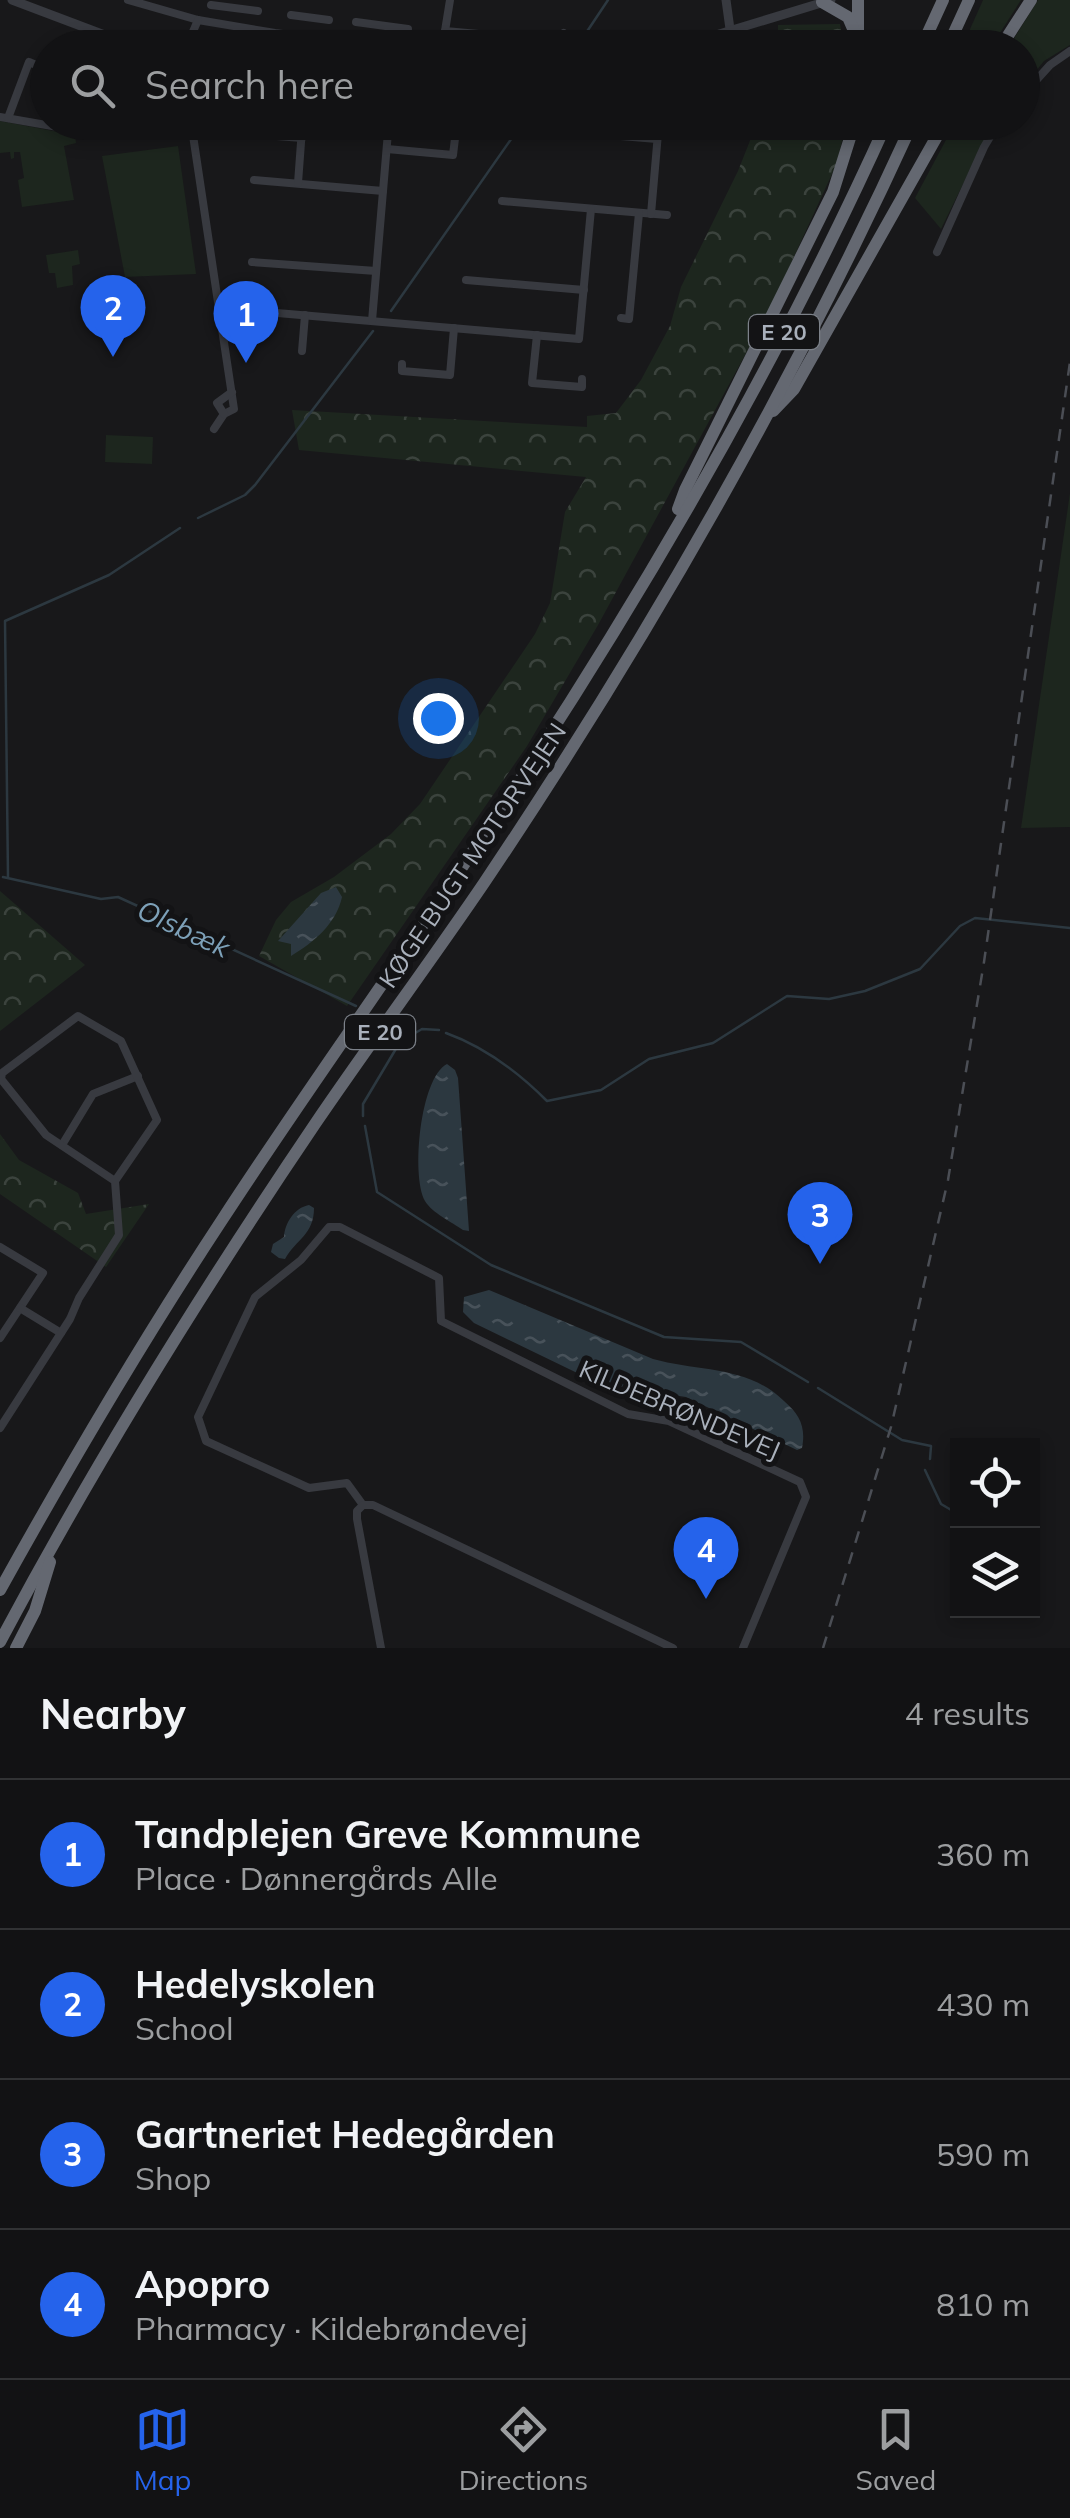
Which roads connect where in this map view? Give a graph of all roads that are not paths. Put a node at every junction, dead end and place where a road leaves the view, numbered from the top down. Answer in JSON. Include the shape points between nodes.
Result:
{"nodes":[{"id":1,"x":12,"y":0,"type":"edge"},
{"id":2,"x":128,"y":0,"type":"edge"},
{"id":3,"x":450,"y":0,"type":"edge"},
{"id":4,"x":726,"y":0,"type":"edge"},
{"id":5,"x":858,"y":0,"type":"edge"},
{"id":6,"x":943,"y":0,"type":"edge"},
{"id":7,"x":968,"y":0,"type":"edge"},
{"id":8,"x":1031,"y":0,"type":"edge"},
{"id":9,"x":827,"y":1,"type":"edge"},
{"id":10,"x":211,"y":5,"type":"dead end"},
{"id":11,"x":238,"y":8,"type":"junction"},
{"id":12,"x":258,"y":11,"type":"dead end"},
{"id":13,"x":291,"y":15,"type":"dead end"},
{"id":14,"x":311,"y":18,"type":"junction"},
{"id":15,"x":198,"y":20,"type":"junction"},
{"id":16,"x":328,"y":20,"type":"dead end"},
{"id":17,"x":356,"y":22,"type":"dead end"},
{"id":18,"x":236,"y":26,"type":"junction"},
{"id":19,"x":388,"y":26,"type":"junction"},
{"id":20,"x":408,"y":29,"type":"dead end"},
{"id":21,"x":730,"y":29,"type":"junction"},
{"id":22,"x":91,"y":30,"type":"edge"},
{"id":23,"x":196,"y":30,"type":"edge"},
{"id":24,"x":260,"y":30,"type":"edge"},
{"id":25,"x":310,"y":30,"type":"edge"},
{"id":26,"x":387,"y":30,"type":"edge"},
{"id":27,"x":445,"y":30,"type":"edge"},
{"id":28,"x":727,"y":30,"type":"edge"},
{"id":29,"x":854,"y":30,"type":"edge"},
{"id":30,"x":859,"y":30,"type":"edge"},
{"id":31,"x":929,"y":30,"type":"edge"},
{"id":32,"x":955,"y":30,"type":"edge"},
{"id":33,"x":1012,"y":30,"type":"edge"},
{"id":34,"x":1070,"y":51,"type":"edge"},
{"id":35,"x":30,"y":62,"type":"edge"},
{"id":36,"x":1040,"y":76,"type":"edge"},
{"id":37,"x":4,"y":118,"type":"edge"},
{"id":38,"x":30,"y":122,"type":"edge"},
{"id":39,"x":193,"y":140,"type":"edge"},
{"id":40,"x":302,"y":140,"type":"edge"},
{"id":41,"x":388,"y":140,"type":"edge"},
{"id":42,"x":455,"y":140,"type":"edge"},
{"id":43,"x":657,"y":140,"type":"edge"},
{"id":44,"x":850,"y":140,"type":"edge"},
{"id":45,"x":879,"y":140,"type":"edge"},
{"id":46,"x":904,"y":140,"type":"edge"},
{"id":47,"x":935,"y":140,"type":"edge"},
{"id":48,"x":988,"y":140,"type":"edge"},
{"id":49,"x":387,"y":149,"type":"junction"},
{"id":50,"x":254,"y":180,"type":"dead end"},
{"id":51,"x":298,"y":183,"type":"junction"},
{"id":52,"x":384,"y":191,"type":"junction"},
{"id":53,"x":502,"y":201,"type":"dead end"},
{"id":54,"x":591,"y":208,"type":"junction"},
{"id":55,"x":639,"y":213,"type":"junction"},
{"id":56,"x":651,"y":214,"type":"junction"},
{"id":57,"x":667,"y":215,"type":"dead end"},
{"id":58,"x":936,"y":252,"type":"dead end"},
{"id":59,"x":252,"y":262,"type":"dead end"},
{"id":60,"x":376,"y":271,"type":"junction"},
{"id":61,"x":466,"y":280,"type":"dead end"},
{"id":62,"x":584,"y":290,"type":"junction"},
{"id":63,"x":218,"y":308,"type":"junction"},
{"id":64,"x":306,"y":315,"type":"junction"},
{"id":65,"x":622,"y":318,"type":"dead end"},
{"id":66,"x":372,"y":321,"type":"junction"},
{"id":67,"x":454,"y":328,"type":"junction"},
{"id":68,"x":536,"y":335,"type":"junction"},
{"id":69,"x":302,"y":351,"type":"dead end"},
{"id":70,"x":402,"y":364,"type":"dead end"},
{"id":71,"x":582,"y":379,"type":"dead end"},
{"id":72,"x":762,"y":424,"type":"junction"},
{"id":73,"x":214,"y":429,"type":"dead end"},
{"id":74,"x":670,"y":535,"type":"junction"},
{"id":75,"x":138,"y":1076,"type":"junction"},
{"id":76,"x":62,"y":1146,"type":"junction"},
{"id":77,"x":115,"y":1181,"type":"junction"},
{"id":78,"x":0,"y":1246,"type":"edge"},
{"id":79,"x":20,"y":1308,"type":"junction"},
{"id":80,"x":61,"y":1333,"type":"junction"},
{"id":81,"x":0,"y":1338,"type":"edge"},
{"id":82,"x":0,"y":1428,"type":"edge"},
{"id":83,"x":363,"y":1505,"type":"junction"},
{"id":84,"x":58,"y":1537,"type":"junction"},
{"id":85,"x":0,"y":1590,"type":"edge"},
{"id":86,"x":0,"y":1642,"type":"edge"},
{"id":87,"x":16,"y":1648,"type":"edge"},
{"id":88,"x":381,"y":1648,"type":"edge"},
{"id":89,"x":673,"y":1648,"type":"edge"},
{"id":90,"x":743,"y":1648,"type":"edge"}],
"edges":[{"from":1,"to":22,"type":"street"},
{"from":2,"to":15,"type":"street"},
{"from":3,"to":27,"type":"street"},
{"from":4,"to":21,"type":"street"},
{"from":5,"to":30,"type":"highway"},
{"from":6,"to":31,"type":"highway"},
{"from":7,"to":32,"type":"highway"},
{"from":8,"to":33,"type":"highway"},
{"from":9,"to":21,"type":"street"},
{"from":9,"to":29,"type":"highway","via":[[848,16]]},
{"from":10,"to":11,"type":"street"},
{"from":11,"to":12,"type":"street"},
{"from":11,"to":18,"type":"street"},
{"from":13,"to":14,"type":"street"},
{"from":14,"to":16,"type":"street"},
{"from":14,"to":25,"type":"street"},
{"from":15,"to":18,"type":"street"},
{"from":15,"to":23,"type":"street"},
{"from":17,"to":19,"type":"street"},
{"from":18,"to":24,"type":"street"},
{"from":19,"to":20,"type":"street"},
{"from":19,"to":26,"type":"street"},
{"from":21,"to":28,"type":"street"},
{"from":34,"to":36,"type":"street"},
{"from":35,"to":37,"type":"street"},
{"from":37,"to":38,"type":"street"},
{"from":39,"to":63,"type":"street"},
{"from":40,"to":51,"type":"street"},
{"from":41,"to":49,"type":"street"},
{"from":42,"to":49,"type":"street","via":[[453,155]]},
{"from":43,"to":56,"type":"street"},
{"from":44,"to":74,"type":"highway","via":[[833,192],[684,490]]},
{"from":45,"to":74,"type":"highway","name":"KØGE BUGT MOTORVEJEN","number":"E 20","via":[[786,329]]},
{"from":46,"to":72,"type":"highway","name":"KØGE BUGT MOTORVEJEN","number":"E 20"},
{"from":47,"to":72,"type":"highway","via":[[794,389]]},
{"from":48,"to":58,"type":"street"},
{"from":49,"to":52,"type":"street"},
{"from":50,"to":51,"type":"street"},
{"from":51,"to":52,"type":"street"},
{"from":52,"to":60,"type":"street"},
{"from":53,"to":54,"type":"street"},
{"from":54,"to":55,"type":"street"},
{"from":54,"to":62,"type":"street"},
{"from":55,"to":56,"type":"street"},
{"from":55,"to":65,"type":"street","via":[[630,319]]},
{"from":56,"to":57,"type":"street"},
{"from":59,"to":60,"type":"street"},
{"from":60,"to":66,"type":"street"},
{"from":61,"to":62,"type":"street"},
{"from":62,"to":68,"type":"street","via":[[580,339]]},
{"from":63,"to":64,"type":"street"},
{"from":63,"to":73,"type":"street","via":[[232,392],[216,403],[224,414]]},
{"from":64,"to":66,"type":"street"},
{"from":64,"to":69,"type":"street"},
{"from":66,"to":67,"type":"street"},
{"from":67,"to":68,"type":"street"},
{"from":67,"to":70,"type":"street","via":[[450,375],[402,370]]},
{"from":68,"to":71,"type":"street","via":[[532,383],[582,387]]},
{"from":72,"to":84,"type":"highway","name":"KØGE BUGT MOTORVEJEN","number":"E 20","via":[[545,789],[240,1237]]},
{"from":74,"to":85,"type":"highway","name":"KØGE BUGT MOTORVEJEN","number":"E 20","via":[[525,774],[169,1302]]},
{"from":75,"to":76,"type":"street","via":[[94,1094]]},
{"from":75,"to":76,"type":"street","via":[[121,1041],[78,1016],[2,1073],[46,1135]]},
{"from":75,"to":77,"type":"street","via":[[157,1120]]},
{"from":76,"to":77,"type":"street"},
{"from":77,"to":80,"type":"street","via":[[118,1235]]},
{"from":78,"to":79,"type":"street","via":[[43,1273]]},
{"from":79,"to":80,"type":"street"},
{"from":79,"to":81,"type":"street"},
{"from":80,"to":82,"type":"street"},
{"from":83,"to":88,"type":"street","via":[[357,1519]]},
{"from":83,"to":89,"type":"street","name":"KILDEBRØNDEVEJ"},
{"from":83,"to":90,"type":"street","name":"KILDEBRØNDEVEJ","via":[[347,1484],[310,1488],[206,1441],[198,1417],[256,1297],[328,1227],[340,1227],[439,1278],[441,1321],[628,1414],[669,1420],[800,1482],[806,1496]]},
{"from":84,"to":86,"type":"highway","name":"KØGE BUGT MOTORVEJEN","number":"E 20"},
{"from":84,"to":87,"type":"highway"}]}
